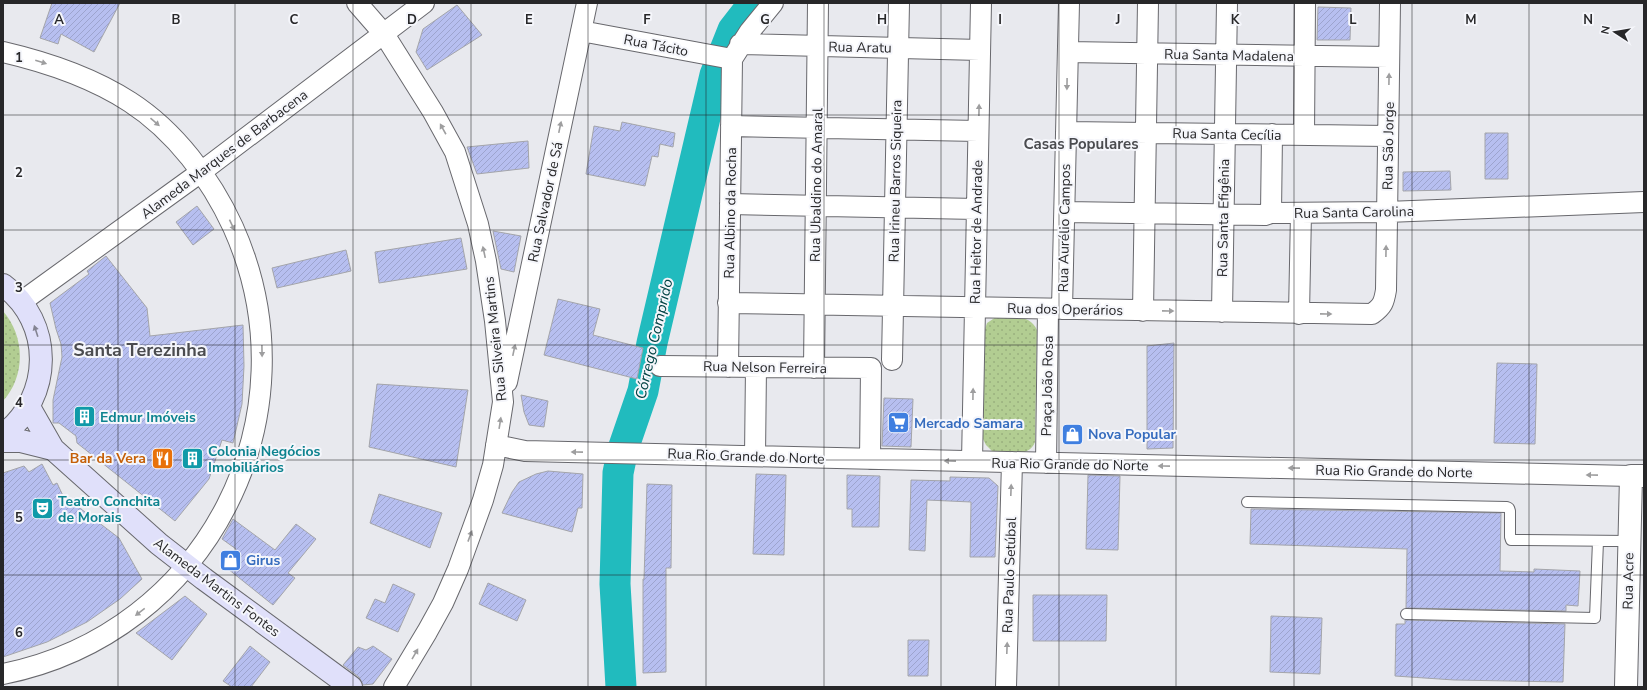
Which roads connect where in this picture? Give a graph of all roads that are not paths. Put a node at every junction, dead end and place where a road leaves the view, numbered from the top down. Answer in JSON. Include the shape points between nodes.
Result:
{"nodes":[{"id":1,"x":357,"y":3,"type":"edge"},
{"id":2,"x":424,"y":3,"type":"edge"},
{"id":3,"x":587,"y":3,"type":"edge"},
{"id":4,"x":773,"y":3,"type":"edge"},
{"id":5,"x":818,"y":3,"type":"edge"},
{"id":6,"x":899,"y":3,"type":"edge"},
{"id":7,"x":980,"y":3,"type":"edge"},
{"id":8,"x":1069,"y":3,"type":"edge"},
{"id":9,"x":1148,"y":3,"type":"edge"},
{"id":10,"x":1227,"y":3,"type":"edge"},
{"id":11,"x":1305,"y":3,"type":"edge"},
{"id":12,"x":1390,"y":3,"type":"edge"},
{"id":13,"x":580,"y":31,"type":"junction"},
{"id":14,"x":384,"y":34,"type":"junction"},
{"id":15,"x":818,"y":46,"type":"junction"},
{"id":16,"x":898,"y":48,"type":"junction"},
{"id":17,"x":980,"y":50,"type":"junction"},
{"id":18,"x":3,"y":52,"type":"edge"},
{"id":19,"x":1068,"y":52,"type":"junction"},
{"id":20,"x":1148,"y":53,"type":"junction"},
{"id":21,"x":729,"y":54,"type":"junction"},
{"id":22,"x":1226,"y":55,"type":"junction"},
{"id":23,"x":1305,"y":56,"type":"junction"},
{"id":24,"x":1389,"y":57,"type":"junction"},
{"id":25,"x":732,"y":126,"type":"junction"},
{"id":26,"x":817,"y":128,"type":"junction"},
{"id":27,"x":896,"y":129,"type":"junction"},
{"id":28,"x":978,"y":131,"type":"junction"},
{"id":29,"x":1066,"y":132,"type":"junction"},
{"id":30,"x":1146,"y":133,"type":"junction"},
{"id":31,"x":1225,"y":134,"type":"junction"},
{"id":32,"x":1272,"y":134,"type":"junction"},
{"id":33,"x":1304,"y":135,"type":"junction"},
{"id":34,"x":1388,"y":136,"type":"junction"},
{"id":35,"x":201,"y":172,"type":"junction"},
{"id":36,"x":1644,"y":202,"type":"edge"},
{"id":37,"x":730,"y":204,"type":"junction"},
{"id":38,"x":816,"y":206,"type":"junction"},
{"id":39,"x":895,"y":208,"type":"junction"},
{"id":40,"x":977,"y":209,"type":"junction"},
{"id":41,"x":1064,"y":212,"type":"junction"},
{"id":42,"x":1387,"y":212,"type":"junction"},
{"id":43,"x":1145,"y":213,"type":"junction"},
{"id":44,"x":1271,"y":213,"type":"junction"},
{"id":45,"x":1301,"y":213,"type":"junction"},
{"id":46,"x":1223,"y":214,"type":"junction"},
{"id":47,"x":3,"y":285,"type":"edge"},
{"id":48,"x":1386,"y":290,"type":"joint"},
{"id":49,"x":21,"y":302,"type":"junction"},
{"id":50,"x":728,"y":303,"type":"junction"},
{"id":51,"x":815,"y":305,"type":"junction"},
{"id":52,"x":893,"y":306,"type":"junction"},
{"id":53,"x":975,"y":308,"type":"junction"},
{"id":54,"x":1055,"y":309,"type":"junction"},
{"id":55,"x":1143,"y":311,"type":"junction"},
{"id":56,"x":1222,"y":312,"type":"junction"},
{"id":57,"x":1299,"y":314,"type":"junction"},
{"id":58,"x":892,"y":360,"type":"dead end"},
{"id":59,"x":660,"y":366,"type":"dead end"},
{"id":60,"x":728,"y":367,"type":"junction"},
{"id":61,"x":756,"y":367,"type":"junction"},
{"id":62,"x":814,"y":368,"type":"junction"},
{"id":63,"x":503,"y":402,"type":"junction"},
{"id":64,"x":29,"y":407,"type":"junction"},
{"id":65,"x":3,"y":435,"type":"edge"},
{"id":66,"x":3,"y":441,"type":"edge"},
{"id":67,"x":496,"y":445,"type":"junction"},
{"id":68,"x":53,"y":449,"type":"junction"},
{"id":69,"x":755,"y":456,"type":"junction"},
{"id":70,"x":870,"y":459,"type":"junction"},
{"id":71,"x":972,"y":461,"type":"junction"},
{"id":72,"x":1012,"y":462,"type":"junction"},
{"id":73,"x":1046,"y":463,"type":"junction"},
{"id":74,"x":1638,"y":476,"type":"edge"},
{"id":75,"x":1247,"y":502,"type":"dead end"},
{"id":76,"x":1598,"y":541,"type":"junction"},
{"id":77,"x":1629,"y":541,"type":"junction"},
{"id":78,"x":188,"y":566,"type":"junction"},
{"id":79,"x":1406,"y":614,"type":"dead end"},
{"id":80,"x":3,"y":674,"type":"edge"},
{"id":81,"x":351,"y":687,"type":"edge"},
{"id":82,"x":394,"y":687,"type":"edge"},
{"id":83,"x":1006,"y":687,"type":"edge"},
{"id":84,"x":1626,"y":687,"type":"edge"}],
"edges":[{"from":1,"to":14,"type":"street","name":"Rua Silveira Martins"},
{"from":2,"to":14,"type":"street","name":"Alameda Marques de Barbacena"},
{"from":3,"to":13,"type":"street","name":"Rua Salvador de Sá"},
{"from":4,"to":21,"type":"street"},
{"from":5,"to":15,"type":"street","name":"Rua Ubaldino do Amaral"},
{"from":6,"to":16,"type":"street","name":"Rua Irineu Barros Siqueira"},
{"from":7,"to":17,"type":"street","name":"Rua Heitor de Andrade"},
{"from":8,"to":19,"type":"street","name":"Rua Aurélio Campos"},
{"from":9,"to":20,"type":"street"},
{"from":10,"to":22,"type":"street","name":"Rua Santa Efigênia"},
{"from":11,"to":23,"type":"street"},
{"from":12,"to":24,"type":"street","name":"Rua São Jorge"},
{"from":13,"to":21,"type":"street","name":"Rua Tácito"},
{"from":63,"to":13,"type":"street","name":"Rua Salvador de Sá","one_way":true},
{"from":14,"to":35,"type":"street","name":"Alameda Marques de Barbacena"},
{"from":63,"to":14,"type":"street","name":"Rua Silveira Martins","one_way":true,"via":[[486,261],[466,183],[455,152],[433,112]]},
{"from":15,"to":16,"type":"street","name":"Rua Aratu"},
{"from":15,"to":21,"type":"street","name":"Rua Aratu"},
{"from":15,"to":26,"type":"street","name":"Rua Ubaldino do Amaral"},
{"from":16,"to":17,"type":"street","name":"Rua Aratu"},
{"from":16,"to":27,"type":"street","name":"Rua Irineu Barros Siqueira"},
{"from":28,"to":17,"type":"street","name":"Rua Heitor de Andrade","one_way":true},
{"from":18,"to":35,"type":"street","one_way":true,"via":[[70,72],[130,101],[165,131]]},
{"from":19,"to":20,"type":"street","name":"Rua Santa Madalena"},
{"from":19,"to":29,"type":"street","name":"Rua Aurélio Campos","one_way":true},
{"from":20,"to":22,"type":"street","name":"Rua Santa Madalena"},
{"from":20,"to":30,"type":"street"},
{"from":21,"to":25,"type":"street","name":"Rua Albino da Rocha"},
{"from":22,"to":23,"type":"street","name":"Rua Santa Madalena"},
{"from":22,"to":31,"type":"street","name":"Rua Santa Efigênia"},
{"from":23,"to":24,"type":"street","name":"Rua Santa Madalena"},
{"from":23,"to":33,"type":"street"},
{"from":34,"to":24,"type":"street","name":"Rua São Jorge","one_way":true},
{"from":25,"to":26,"type":"street"},
{"from":25,"to":37,"type":"street","name":"Rua Albino da Rocha"},
{"from":26,"to":27,"type":"street"},
{"from":26,"to":38,"type":"street","name":"Rua Ubaldino do Amaral"},
{"from":27,"to":28,"type":"street"},
{"from":27,"to":39,"type":"street","name":"Rua Irineu Barros Siqueira"},
{"from":28,"to":40,"type":"street","name":"Rua Heitor de Andrade"},
{"from":29,"to":30,"type":"street","name":"Rua Santa Cecília"},
{"from":29,"to":41,"type":"street","name":"Rua Aurélio Campos"},
{"from":30,"to":31,"type":"street","name":"Rua Santa Cecília"},
{"from":30,"to":43,"type":"street"},
{"from":31,"to":32,"type":"street","name":"Rua Santa Cecília"},
{"from":31,"to":46,"type":"street","name":"Rua Santa Efigênia"},
{"from":32,"to":33,"type":"street","name":"Rua Santa Cecília"},
{"from":32,"to":44,"type":"street"},
{"from":33,"to":34,"type":"street","name":"Rua Santa Cecília"},
{"from":34,"to":42,"type":"street","name":"Rua São Jorge"},
{"from":35,"to":49,"type":"street","name":"Alameda Marques de Barbacena"},
{"from":35,"to":78,"type":"street","one_way":true,"via":[[226,212],[248,265],[259,316],[262,372],[255,426],[239,479],[225,511]]},
{"from":36,"to":42,"type":"street","name":"Rua Santa Carolina"},
{"from":37,"to":38,"type":"street"},
{"from":37,"to":50,"type":"street","name":"Rua Albino da Rocha"},
{"from":38,"to":39,"type":"street"},
{"from":38,"to":51,"type":"street","name":"Rua Ubaldino do Amaral"},
{"from":39,"to":40,"type":"street"},
{"from":39,"to":52,"type":"street","name":"Rua Irineu Barros Siqueira"},
{"from":40,"to":53,"type":"street","name":"Rua Heitor de Andrade"},
{"from":41,"to":43,"type":"street","name":"Rua Santa Carolina"},
{"from":41,"to":54,"type":"street","name":"Rua Aurélio Campos"},
{"from":42,"to":45,"type":"street","name":"Rua Santa Carolina"},
{"from":48,"to":42,"type":"street","name":"Rua São Jorge","one_way":true},
{"from":43,"to":46,"type":"street","name":"Rua Santa Carolina"},
{"from":43,"to":55,"type":"street"},
{"from":44,"to":45,"type":"street","name":"Rua Santa Carolina"},
{"from":44,"to":46,"type":"street","name":"Rua Santa Carolina"},
{"from":45,"to":57,"type":"street"},
{"from":46,"to":56,"type":"street","name":"Rua Santa Efigênia"},
{"from":47,"to":49,"type":"main road"},
{"from":57,"to":48,"type":"street","name":"Rua dos Operários","one_way":true,"via":[[1372,314],[1381,308]]},
{"from":64,"to":49,"type":"main road","one_way":true,"via":[[39,382],[41,350],[34,322]]},
{"from":50,"to":51,"type":"street","name":"Rua dos Operários"},
{"from":50,"to":60,"type":"street","name":"Rua Albino da Rocha"},
{"from":51,"to":52,"type":"street","name":"Rua dos Operários"},
{"from":51,"to":62,"type":"street","name":"Rua Ubaldino do Amaral"},
{"from":52,"to":53,"type":"street","name":"Rua dos Operários"},
{"from":52,"to":58,"type":"street","name":"Rua Irineu Barros Siqueira"},
{"from":53,"to":54,"type":"street","name":"Rua dos Operários"},
{"from":71,"to":53,"type":"street","name":"Rua Heitor de Andrade","one_way":true},
{"from":54,"to":55,"type":"street","name":"Rua dos Operários"},
{"from":54,"to":73,"type":"street","name":"Praça João Rosa"},
{"from":55,"to":56,"type":"street","name":"Rua dos Operários","one_way":true},
{"from":56,"to":57,"type":"street","name":"Rua dos Operários"},
{"from":59,"to":60,"type":"street","name":"Rua Nelson Ferreira"},
{"from":60,"to":61,"type":"street","name":"Rua Nelson Ferreira"},
{"from":61,"to":62,"type":"street","name":"Rua Nelson Ferreira"},
{"from":61,"to":69,"type":"street"},
{"from":62,"to":70,"type":"street","name":"Rua Nelson Ferreira","via":[[871,368]]},
{"from":67,"to":63,"type":"street","name":"Rua Silveira Martins","one_way":true},
{"from":64,"to":65,"type":"main road"},
{"from":64,"to":68,"type":"main road","name":"Alameda Martins Fontes"},
{"from":66,"to":68,"type":"main road","name":"Alameda Martins Fontes","via":[[27,442]]},
{"from":69,"to":67,"type":"street","name":"Rua Rio Grande do Norte","one_way":true,"via":[[524,451]]},
{"from":82,"to":67,"type":"street","name":"Rua Silveira Martins","one_way":true,"via":[[443,603],[458,569],[483,500]]},
{"from":68,"to":78,"type":"main road","name":"Alameda Martins Fontes","via":[[159,544]]},
{"from":69,"to":70,"type":"street","name":"Rua Rio Grande do Norte"},
{"from":71,"to":70,"type":"street","name":"Rua Rio Grande do Norte","one_way":true},
{"from":71,"to":72,"type":"street","name":"Rua Rio Grande do Norte"},
{"from":72,"to":73,"type":"street","name":"Rua Rio Grande do Norte"},
{"from":83,"to":72,"type":"street","name":"Rua Paulo Setúbal","one_way":true},
{"from":74,"to":73,"type":"street","name":"Rua Rio Grande do Norte","one_way":true},
{"from":74,"to":77,"type":"street","name":"Rua Acre"},
{"from":75,"to":76,"type":"lane","via":[[1509,508],[1511,540]]},
{"from":76,"to":77,"type":"lane"},
{"from":76,"to":79,"type":"lane","via":[[1595,618]]},
{"from":77,"to":84,"type":"street","name":"Rua Acre"},
{"from":78,"to":80,"type":"street","one_way":true,"via":[[152,603],[106,635],[55,660]]},
{"from":78,"to":81,"type":"main road","name":"Alameda Martins Fontes"}]}
